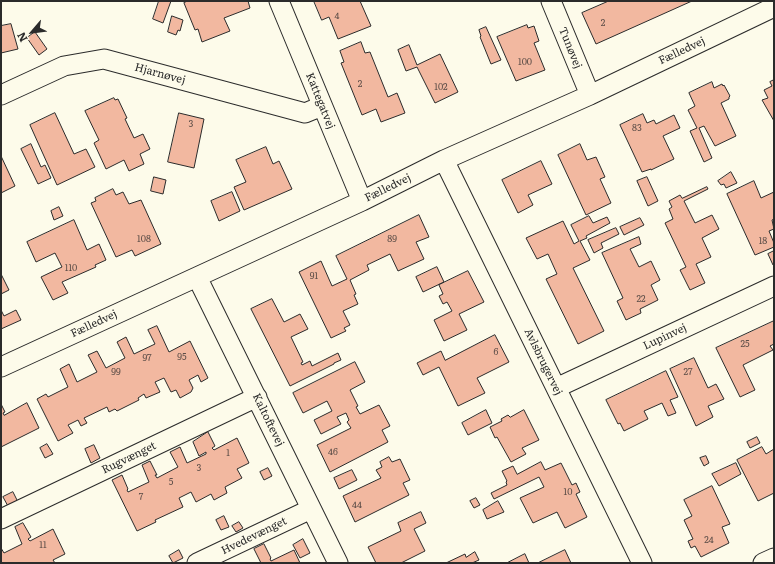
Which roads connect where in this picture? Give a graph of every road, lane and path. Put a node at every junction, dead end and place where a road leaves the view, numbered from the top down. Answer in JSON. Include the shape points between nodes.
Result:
{"nodes":[{"id":1,"x":279,"y":1,"type":"edge"},
{"id":2,"x":551,"y":1,"type":"edge"},
{"id":3,"x":774,"y":8,"type":"edge"},
{"id":4,"x":1,"y":95,"type":"edge"},
{"id":5,"x":590,"y":95,"type":"junction"},
{"id":6,"x":322,"y":106,"type":"junction"},
{"id":7,"x":444,"y":160,"type":"junction"},
{"id":8,"x":362,"y":200,"type":"junction"},
{"id":9,"x":197,"y":277,"type":"junction"},
{"id":10,"x":774,"y":286,"type":"edge"},
{"id":11,"x":1,"y":367,"type":"edge"},
{"id":12,"x":556,"y":388,"type":"junction"},
{"id":13,"x":257,"y":397,"type":"junction"},
{"id":14,"x":311,"y":508,"type":"junction"},
{"id":15,"x":1,"y":519,"type":"edge"},
{"id":16,"x":774,"y":558,"type":"edge"},
{"id":17,"x":198,"y":563,"type":"edge"},
{"id":18,"x":338,"y":563,"type":"edge"},
{"id":19,"x":642,"y":563,"type":"edge"},
{"id":20,"x":763,"y":563,"type":"edge"}],
"edges":[{"from":1,"to":6,"type":"street","name":"Kattegatvej"},
{"from":2,"to":5,"type":"street","name":"Tunøvej"},
{"from":3,"to":5,"type":"street","name":"Fælledvej"},
{"from":4,"to":6,"type":"street","name":"Hjarnøvej","via":[[64,66],[104,60],[305,113]]},
{"from":5,"to":7,"type":"street","name":"Fælledvej"},
{"from":6,"to":8,"type":"street","name":"Kattegatvej"},
{"from":7,"to":8,"type":"street","name":"Fælledvej"},
{"from":7,"to":12,"type":"street","name":"Avlsbrugervej"},
{"from":8,"to":9,"type":"street","name":"Fælledvej"},
{"from":9,"to":11,"type":"street","name":"Fælledvej"},
{"from":9,"to":13,"type":"street","name":"Kaltoftevej"},
{"from":10,"to":12,"type":"street","name":"Lupinvej"},
{"from":12,"to":19,"type":"street","name":"Avlsbrugervej"},
{"from":13,"to":14,"type":"street","name":"Kaltoftevej"},
{"from":13,"to":15,"type":"street","name":"Rugvænget"},
{"from":14,"to":17,"type":"street","name":"Hvedevænget"},
{"from":14,"to":18,"type":"street","name":"Kaltoftevej"},
{"from":16,"to":20,"type":"street"}]}
